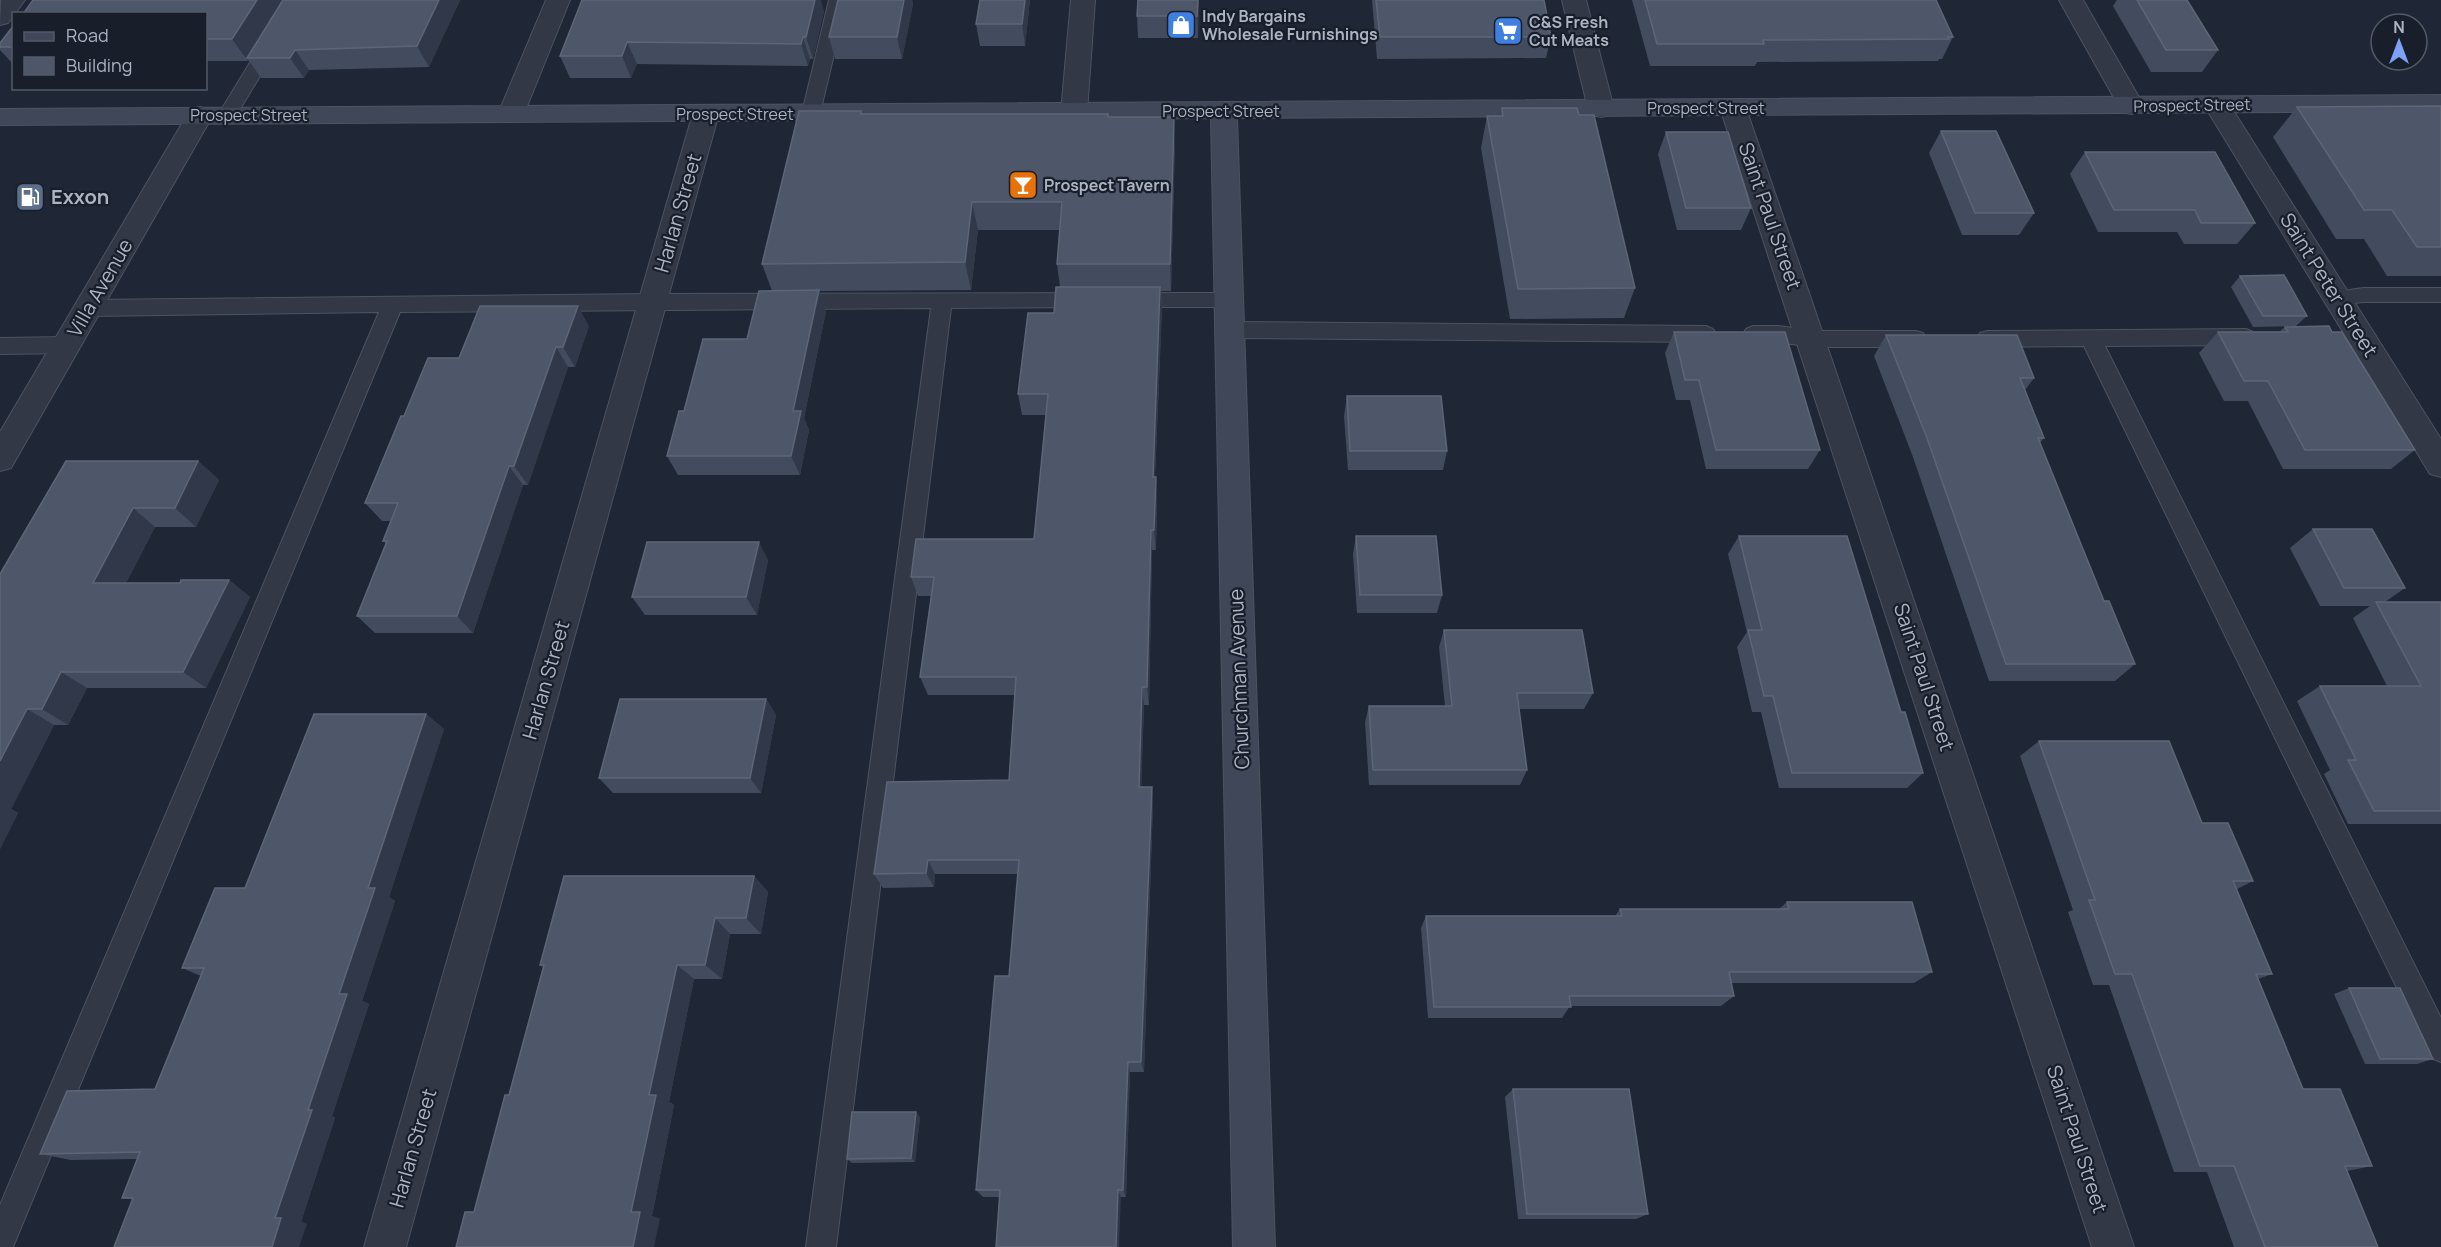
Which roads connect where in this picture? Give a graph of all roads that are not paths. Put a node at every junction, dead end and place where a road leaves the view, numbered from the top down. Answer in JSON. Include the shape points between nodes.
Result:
{"nodes":[{"id":1,"x":13,"y":0,"type":"edge"},
{"id":2,"x":297,"y":0,"type":"edge"},
{"id":3,"x":558,"y":0,"type":"edge"},
{"id":4,"x":838,"y":0,"type":"edge"},
{"id":5,"x":1083,"y":0,"type":"edge"},
{"id":6,"x":1574,"y":0,"type":"edge"},
{"id":7,"x":2071,"y":0,"type":"edge"},
{"id":8,"x":0,"y":18,"type":"edge"},
{"id":9,"x":2441,"y":103,"type":"edge"},
{"id":10,"x":2217,"y":105,"type":"junction"},
{"id":11,"x":2131,"y":106,"type":"junction"},
{"id":12,"x":1733,"y":108,"type":"junction"},
{"id":13,"x":1600,"y":109,"type":"junction"},
{"id":14,"x":1224,"y":111,"type":"junction"},
{"id":15,"x":1074,"y":112,"type":"junction"},
{"id":16,"x":706,"y":113,"type":"junction"},
{"id":17,"x":812,"y":113,"type":"junction"},
{"id":18,"x":511,"y":114,"type":"junction"},
{"id":19,"x":200,"y":116,"type":"junction"},
{"id":20,"x":227,"y":116,"type":"junction"},
{"id":21,"x":0,"y":117,"type":"edge"},
{"id":22,"x":2441,"y":295,"type":"edge"},
{"id":23,"x":2337,"y":298,"type":"junction"},
{"id":24,"x":942,"y":300,"type":"junction"},
{"id":25,"x":652,"y":302,"type":"junction"},
{"id":26,"x":393,"y":304,"type":"junction"},
{"id":27,"x":88,"y":308,"type":"junction"},
{"id":28,"x":1229,"y":315,"type":"junction"},
{"id":29,"x":2334,"y":336,"type":"edge"},
{"id":30,"x":2266,"y":337,"type":"edge"},
{"id":31,"x":1811,"y":338,"type":"junction"},
{"id":32,"x":2362,"y":338,"type":"junction"},
{"id":33,"x":1931,"y":339,"type":"edge"},
{"id":34,"x":1966,"y":339,"type":"edge"},
{"id":35,"x":2092,"y":340,"type":"junction"},
{"id":36,"x":67,"y":345,"type":"junction"},
{"id":37,"x":0,"y":346,"type":"edge"},
{"id":38,"x":0,"y":459,"type":"edge"},
{"id":39,"x":2441,"y":465,"type":"edge"},
{"id":40,"x":2441,"y":1048,"type":"edge"},
{"id":41,"x":0,"y":1242,"type":"edge"},
{"id":42,"x":385,"y":1247,"type":"edge"},
{"id":43,"x":821,"y":1247,"type":"edge"},
{"id":44,"x":1254,"y":1247,"type":"edge"},
{"id":45,"x":2113,"y":1247,"type":"edge"}],
"edges":[{"from":1,"to":8,"type":"street"},
{"from":2,"to":20,"type":"lane"},
{"from":3,"to":18,"type":"street"},
{"from":4,"to":17,"type":"lane"},
{"from":5,"to":15,"type":"street"},
{"from":6,"to":13,"type":"street"},
{"from":7,"to":11,"type":"street"},
{"from":9,"to":10,"type":"main road","name":"Prospect Street"},
{"from":10,"to":11,"type":"main road","name":"Prospect Street"},
{"from":10,"to":23,"type":"street","name":"Saint Peter Street"},
{"from":11,"to":12,"type":"main road","name":"Prospect Street"},
{"from":12,"to":13,"type":"main road","name":"Prospect Street"},
{"from":12,"to":31,"type":"street","name":"Saint Paul Street"},
{"from":13,"to":14,"type":"main road","name":"Prospect Street"},
{"from":14,"to":15,"type":"main road","name":"Prospect Street"},
{"from":14,"to":28,"type":"main road","name":"Churchman Avenue"},
{"from":15,"to":17,"type":"main road","name":"Prospect Street"},
{"from":16,"to":17,"type":"main road","name":"Prospect Street"},
{"from":16,"to":18,"type":"main road","name":"Prospect Street"},
{"from":16,"to":25,"type":"street","name":"Harlan Street"},
{"from":18,"to":20,"type":"main road","name":"Prospect Street"},
{"from":19,"to":20,"type":"main road","name":"Prospect Street"},
{"from":19,"to":21,"type":"main road","name":"Prospect Street"},
{"from":19,"to":27,"type":"street","name":"Villa Avenue"},
{"from":22,"to":23,"type":"lane"},
{"from":23,"to":32,"type":"street","name":"Saint Peter Street"},
{"from":24,"to":25,"type":"lane"},
{"from":24,"to":28,"type":"lane"},
{"from":24,"to":43,"type":"lane"},
{"from":25,"to":26,"type":"lane"},
{"from":25,"to":42,"type":"street","name":"Harlan Street"},
{"from":26,"to":27,"type":"lane"},
{"from":26,"to":41,"type":"lane"},
{"from":27,"to":36,"type":"street","name":"Villa Avenue"},
{"from":28,"to":31,"type":"lane","via":[[1575,334],[1778,334]]},
{"from":28,"to":44,"type":"main road","name":"Churchman Avenue"},
{"from":29,"to":32,"type":"lane"},
{"from":30,"to":35,"type":"lane"},
{"from":31,"to":33,"type":"lane"},
{"from":31,"to":45,"type":"street","name":"Saint Paul Street"},
{"from":32,"to":39,"type":"street","name":"Saint Peter Street"},
{"from":34,"to":35,"type":"lane"},
{"from":35,"to":40,"type":"lane"},
{"from":36,"to":37,"type":"lane"},
{"from":36,"to":38,"type":"street","name":"Villa Avenue"}]}
